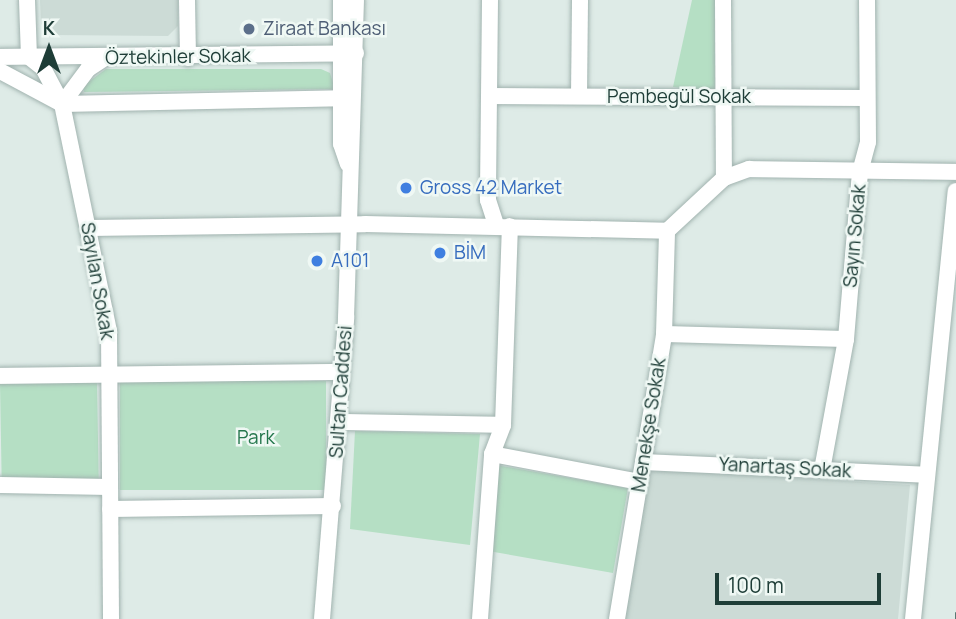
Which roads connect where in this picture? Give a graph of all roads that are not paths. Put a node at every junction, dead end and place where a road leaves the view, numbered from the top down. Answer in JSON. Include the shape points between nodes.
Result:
{"nodes":[{"id":1,"x":27,"y":0,"type":"edge"},
{"id":2,"x":187,"y":0,"type":"edge"},
{"id":3,"x":341,"y":0,"type":"edge"},
{"id":4,"x":356,"y":0,"type":"edge"},
{"id":5,"x":490,"y":0,"type":"edge"},
{"id":6,"x":580,"y":0,"type":"edge"},
{"id":7,"x":723,"y":0,"type":"edge"},
{"id":8,"x":867,"y":0,"type":"edge"},
{"id":9,"x":348,"y":53,"type":"junction"},
{"id":10,"x":0,"y":57,"type":"edge"},
{"id":11,"x":29,"y":57,"type":"junction"},
{"id":12,"x":105,"y":58,"type":"junction"},
{"id":13,"x":188,"y":58,"type":"junction"},
{"id":14,"x":0,"y":71,"type":"edge"},
{"id":15,"x":490,"y":96,"type":"junction"},
{"id":16,"x":579,"y":96,"type":"junction"},
{"id":17,"x":723,"y":97,"type":"junction"},
{"id":18,"x":341,"y":98,"type":"junction"},
{"id":19,"x":867,"y":98,"type":"junction"},
{"id":20,"x":62,"y":104,"type":"junction"},
{"id":21,"x":348,"y":164,"type":"junction"},
{"id":22,"x":956,"y":172,"type":"edge"},
{"id":23,"x":860,"y":173,"type":"junction"},
{"id":24,"x":724,"y":178,"type":"junction"},
{"id":25,"x":956,"y":191,"type":"edge"},
{"id":26,"x":346,"y":225,"type":"junction"},
{"id":27,"x":503,"y":226,"type":"junction"},
{"id":28,"x":89,"y":228,"type":"junction"},
{"id":29,"x":667,"y":231,"type":"junction"},
{"id":30,"x":664,"y":334,"type":"junction"},
{"id":31,"x":846,"y":339,"type":"junction"},
{"id":32,"x":342,"y":372,"type":"junction"},
{"id":33,"x":109,"y":373,"type":"junction"},
{"id":34,"x":0,"y":376,"type":"edge"},
{"id":35,"x":339,"y":422,"type":"junction"},
{"id":36,"x":503,"y":425,"type":"junction"},
{"id":37,"x":492,"y":454,"type":"junction"},
{"id":38,"x":643,"y":462,"type":"junction"},
{"id":39,"x":822,"y":470,"type":"junction"},
{"id":40,"x":926,"y":475,"type":"junction"},
{"id":41,"x":640,"y":482,"type":"junction"},
{"id":42,"x":0,"y":485,"type":"edge"},
{"id":43,"x":109,"y":487,"type":"junction"},
{"id":44,"x":333,"y":506,"type":"junction"},
{"id":45,"x":110,"y":509,"type":"junction"},
{"id":46,"x":111,"y":619,"type":"edge"},
{"id":47,"x":322,"y":619,"type":"edge"},
{"id":48,"x":480,"y":619,"type":"edge"},
{"id":49,"x":617,"y":619,"type":"edge"},
{"id":50,"x":913,"y":619,"type":"edge"}],
"edges":[{"from":1,"to":11,"type":"street"},
{"from":2,"to":13,"type":"street"},
{"from":3,"to":9,"type":"street","name":"Sultan Caddesi"},
{"from":4,"to":9,"type":"street","name":"Sultan Caddesi"},
{"from":5,"to":15,"type":"street"},
{"from":6,"to":16,"type":"street"},
{"from":7,"to":17,"type":"street"},
{"from":8,"to":19,"type":"street","name":"Sayın Sokak"},
{"from":9,"to":13,"type":"street","name":"Öztekinler Sokak"},
{"from":9,"to":18,"type":"street","name":"Sultan Caddesi"},
{"from":9,"to":21,"type":"street","name":"Sultan Caddesi","via":[[355,145]]},
{"from":10,"to":11,"type":"street","name":"Öztekinler Sokak"},
{"from":11,"to":12,"type":"street","name":"Öztekinler Sokak"},
{"from":11,"to":20,"type":"street","name":"Sayılan Sokak","via":[[43,68]]},
{"from":12,"to":13,"type":"street","name":"Öztekinler Sokak"},
{"from":12,"to":20,"type":"street","via":[[88,69]]},
{"from":14,"to":20,"type":"street"},
{"from":15,"to":16,"type":"street","name":"Pembegül Sokak"},
{"from":15,"to":27,"type":"street","via":[[488,200]]},
{"from":16,"to":17,"type":"street","name":"Pembegül Sokak"},
{"from":17,"to":19,"type":"street","name":"Pembegül Sokak"},
{"from":17,"to":24,"type":"street"},
{"from":18,"to":20,"type":"street"},
{"from":18,"to":21,"type":"street","name":"Sultan Caddesi","via":[[341,144]]},
{"from":19,"to":23,"type":"street","name":"Sayın Sokak","via":[[868,142]]},
{"from":20,"to":28,"type":"street","name":"Sayılan Sokak"},
{"from":21,"to":26,"type":"street","name":"Sultan Caddesi"},
{"from":22,"to":23,"type":"street"},
{"from":23,"to":24,"type":"street","via":[[749,169]]},
{"from":23,"to":31,"type":"street","name":"Sayın Sokak"},
{"from":24,"to":29,"type":"street"},
{"from":25,"to":40,"type":"street"},
{"from":26,"to":27,"type":"street"},
{"from":26,"to":28,"type":"street"},
{"from":26,"to":32,"type":"street","name":"Sultan Caddesi"},
{"from":27,"to":29,"type":"street"},
{"from":27,"to":36,"type":"street"},
{"from":28,"to":33,"type":"street","name":"Sayılan Sokak","via":[[109,331]]},
{"from":29,"to":30,"type":"street","name":"Menekşe Sokak"},
{"from":30,"to":31,"type":"street"},
{"from":30,"to":38,"type":"street","name":"Menekşe Sokak"},
{"from":31,"to":39,"type":"street","name":"Sayın Sokak"},
{"from":32,"to":33,"type":"street"},
{"from":32,"to":35,"type":"street","name":"Sultan Caddesi"},
{"from":33,"to":34,"type":"street"},
{"from":33,"to":43,"type":"street","name":"Sayılan Sokak"},
{"from":35,"to":36,"type":"street"},
{"from":35,"to":44,"type":"street","name":"Sultan Caddesi"},
{"from":36,"to":37,"type":"street"},
{"from":37,"to":41,"type":"street"},
{"from":37,"to":48,"type":"street"},
{"from":38,"to":39,"type":"street","name":"Yanartaş Sokak"},
{"from":38,"to":41,"type":"street","name":"Menekşe Sokak"},
{"from":39,"to":40,"type":"street","name":"Yanartaş Sokak"},
{"from":40,"to":50,"type":"street"},
{"from":41,"to":49,"type":"street","name":"Menekşe Sokak"},
{"from":42,"to":43,"type":"street"},
{"from":43,"to":45,"type":"street","name":"Sayılan Sokak"},
{"from":44,"to":45,"type":"street"},
{"from":44,"to":47,"type":"street","name":"Sultan Caddesi"},
{"from":45,"to":46,"type":"street","name":"Sayılan Sokak"}]}
